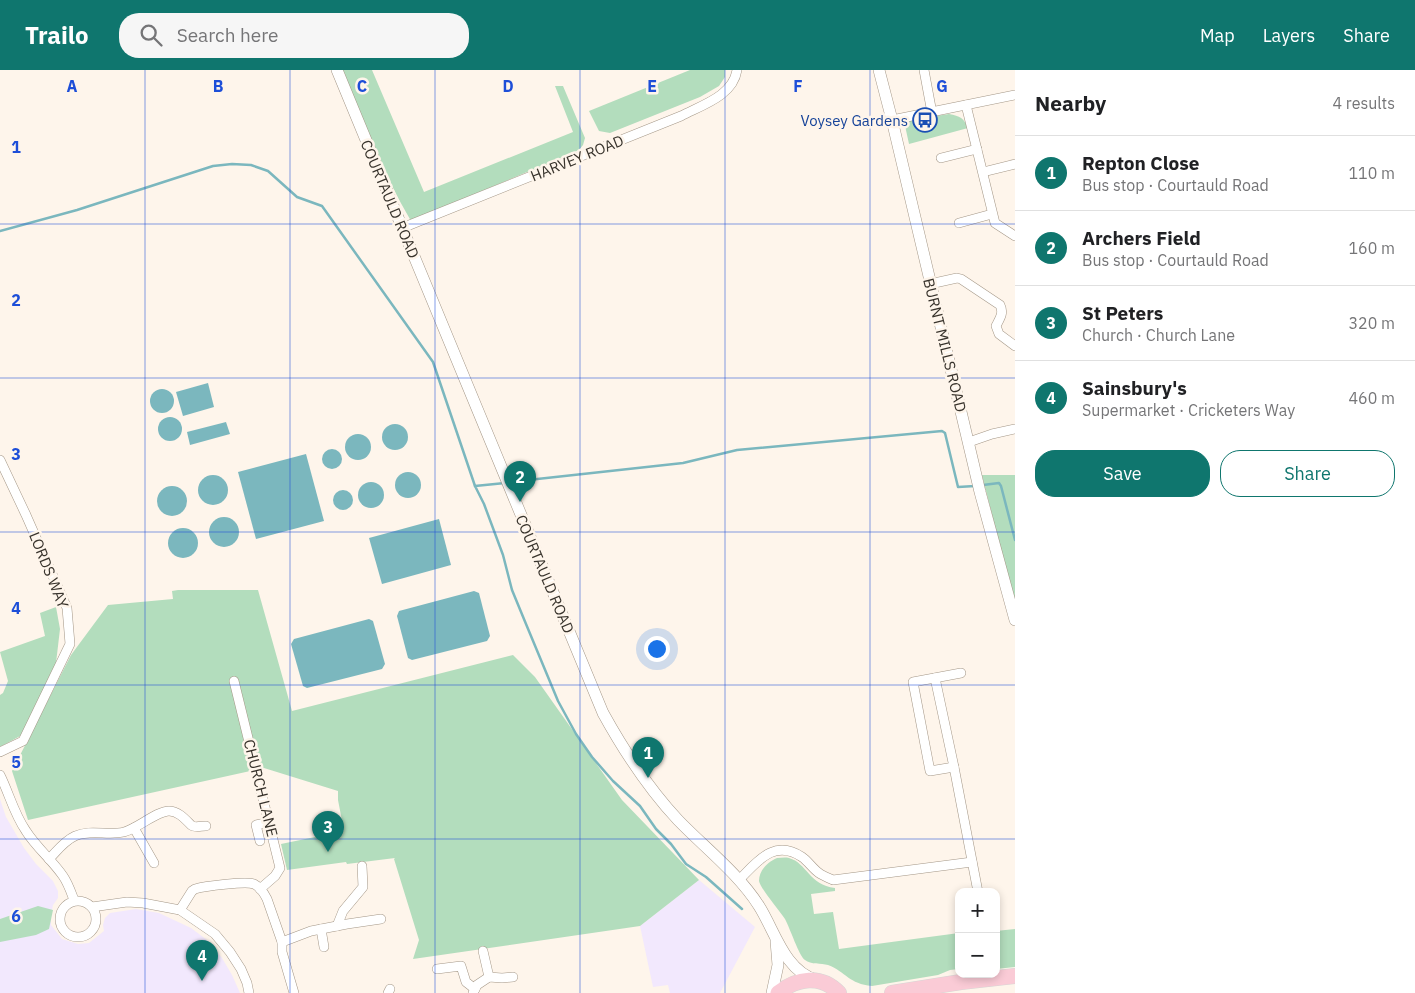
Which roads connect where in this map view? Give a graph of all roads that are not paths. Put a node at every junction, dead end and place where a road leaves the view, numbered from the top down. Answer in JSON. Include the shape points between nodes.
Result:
{"nodes":[{"id":1,"x":337,"y":70,"type":"edge"},
{"id":2,"x":737,"y":70,"type":"edge"},
{"id":3,"x":879,"y":70,"type":"edge"},
{"id":4,"x":924,"y":70,"type":"edge"},
{"id":5,"x":1015,"y":95,"type":"edge"},
{"id":6,"x":966,"y":105,"type":"junction"},
{"id":7,"x":932,"y":113,"type":"junction"},
{"id":8,"x":892,"y":120,"type":"junction"},
{"id":9,"x":977,"y":149,"type":"junction"},
{"id":10,"x":941,"y":158,"type":"dead end"},
{"id":11,"x":1015,"y":164,"type":"edge"},
{"id":12,"x":983,"y":172,"type":"junction"},
{"id":13,"x":992,"y":214,"type":"junction"},
{"id":14,"x":959,"y":223,"type":"dead end"},
{"id":15,"x":402,"y":228,"type":"junction"},
{"id":16,"x":1015,"y":236,"type":"edge"},
{"id":17,"x":930,"y":284,"type":"junction"},
{"id":18,"x":1015,"y":346,"type":"edge"},
{"id":19,"x":1015,"y":429,"type":"edge"},
{"id":20,"x":968,"y":442,"type":"junction"},
{"id":21,"x":0,"y":460,"type":"edge"},
{"id":22,"x":1015,"y":620,"type":"edge"},
{"id":23,"x":961,"y":673,"type":"dead end"},
{"id":24,"x":935,"y":678,"type":"junction"},
{"id":25,"x":234,"y":680,"type":"dead end"},
{"id":26,"x":0,"y":752,"type":"edge"},
{"id":27,"x":954,"y":767,"type":"junction"},
{"id":28,"x":0,"y":775,"type":"edge"},
{"id":29,"x":270,"y":822,"type":"junction"},
{"id":30,"x":206,"y":826,"type":"dead end"},
{"id":31,"x":134,"y":828,"type":"junction"},
{"id":32,"x":260,"y":841,"type":"dead end"},
{"id":33,"x":49,"y":859,"type":"junction"},
{"id":34,"x":972,"y":862,"type":"junction"},
{"id":35,"x":154,"y":863,"type":"dead end"},
{"id":36,"x":362,"y":866,"type":"dead end"},
{"id":37,"x":739,"y":880,"type":"junction"},
{"id":38,"x":977,"y":888,"type":"edge"},
{"id":39,"x":260,"y":889,"type":"junction"},
{"id":40,"x":74,"y":900,"type":"junction"},
{"id":41,"x":92,"y":907,"type":"junction"},
{"id":42,"x":180,"y":910,"type":"junction"},
{"id":43,"x":380,"y":919,"type":"dead end"},
{"id":44,"x":337,"y":926,"type":"junction"},
{"id":45,"x":771,"y":927,"type":"junction"},
{"id":46,"x":321,"y":929,"type":"junction"},
{"id":47,"x":282,"y":942,"type":"junction"},
{"id":48,"x":324,"y":947,"type":"dead end"},
{"id":49,"x":483,"y":951,"type":"dead end"},
{"id":50,"x":437,"y":969,"type":"dead end"},
{"id":51,"x":1015,"y":976,"type":"edge"},
{"id":52,"x":489,"y":977,"type":"junction"},
{"id":53,"x":513,"y":977,"type":"dead end"},
{"id":54,"x":828,"y":985,"type":"edge"},
{"id":55,"x":474,"y":991,"type":"edge"},
{"id":56,"x":249,"y":993,"type":"edge"},
{"id":57,"x":294,"y":993,"type":"edge"},
{"id":58,"x":772,"y":993,"type":"edge"},
{"id":59,"x":778,"y":993,"type":"edge"},
{"id":60,"x":849,"y":993,"type":"edge"},
{"id":61,"x":892,"y":993,"type":"edge"}],
"edges":[{"from":1,"to":15,"type":"street","name":"COURTAULD ROAD"},
{"from":2,"to":15,"type":"street","name":"HARVEY ROAD","via":[[733,83],[722,94],[681,116]]},
{"from":3,"to":8,"type":"street","name":"BURNT MILLS ROAD"},
{"from":4,"to":7,"type":"street"},
{"from":5,"to":6,"type":"street"},
{"from":6,"to":7,"type":"street"},
{"from":6,"to":9,"type":"street"},
{"from":7,"to":8,"type":"street"},
{"from":8,"to":17,"type":"street","name":"BURNT MILLS ROAD"},
{"from":9,"to":10,"type":"street"},
{"from":9,"to":12,"type":"street"},
{"from":11,"to":12,"type":"street"},
{"from":12,"to":13,"type":"street"},
{"from":13,"to":14,"type":"street"},
{"from":13,"to":16,"type":"street","via":[[995,223]]},
{"from":15,"to":37,"type":"street","name":"COURTAULD ROAD","via":[[603,713],[648,784],[677,819]]},
{"from":17,"to":18,"type":"street","via":[[961,279],[1000,305],[1002,314],[996,326],[999,334]]},
{"from":17,"to":20,"type":"street","name":"BURNT MILLS ROAD"},
{"from":19,"to":20,"type":"street"},
{"from":20,"to":22,"type":"street","name":"BURNT MILLS ROAD"},
{"from":21,"to":26,"type":"street","name":"LORDS WAY","via":[[67,608],[70,644],[23,741]]},
{"from":23,"to":24,"type":"street"},
{"from":24,"to":27,"type":"street"},
{"from":24,"to":27,"type":"street","via":[[913,682],[930,771]]},
{"from":25,"to":29,"type":"street","name":"CHURCH LANE"},
{"from":27,"to":34,"type":"street"},
{"from":28,"to":33,"type":"street","via":[[25,830]]},
{"from":29,"to":32,"type":"street","via":[[256,825]]},
{"from":29,"to":39,"type":"street","name":"CHURCH LANE","via":[[280,868]]},
{"from":30,"to":31,"type":"street","via":[[191,825],[171,811],[164,811]]},
{"from":31,"to":33,"type":"street","via":[[76,836]]},
{"from":31,"to":35,"type":"street"},
{"from":33,"to":40,"type":"street","via":[[64,877]]},
{"from":34,"to":37,"type":"street","via":[[833,880],[819,873],[802,856],[775,850],[760,859]]},
{"from":34,"to":38,"type":"street"},
{"from":36,"to":44,"type":"street","via":[[363,887],[343,911]]},
{"from":37,"to":45,"type":"street","name":"COURTAULD ROAD"},
{"from":39,"to":42,"type":"street","via":[[246,883],[199,888],[192,891]]},
{"from":39,"to":47,"type":"street","via":[[267,898]]},
{"from":40,"to":41,"type":"street"},
{"from":40,"to":41,"type":"street","via":[[63,907],[60,915],[60,923],[71,936],[85,936],[92,930],[96,914]]},
{"from":41,"to":42,"type":"street","via":[[127,902]]},
{"from":42,"to":56,"type":"street","via":[[215,934],[230,952],[241,969]]},
{"from":43,"to":44,"type":"street"},
{"from":44,"to":46,"type":"street"},
{"from":45,"to":54,"type":"street","name":"COURTAULD ROAD","via":[[796,967],[805,975]]},
{"from":45,"to":58,"type":"street","name":"COURTAULD ROAD","via":[[778,959]]},
{"from":46,"to":47,"type":"street"},
{"from":46,"to":48,"type":"street"},
{"from":47,"to":57,"type":"street"},
{"from":49,"to":52,"type":"street"},
{"from":50,"to":55,"type":"street","via":[[461,966],[466,982]]},
{"from":51,"to":61,"type":"main road"},
{"from":52,"to":53,"type":"street"},
{"from":52,"to":55,"type":"street"},
{"from":54,"to":59,"type":"main road","via":[[805,980]]},
{"from":54,"to":60,"type":"main road"}]}
